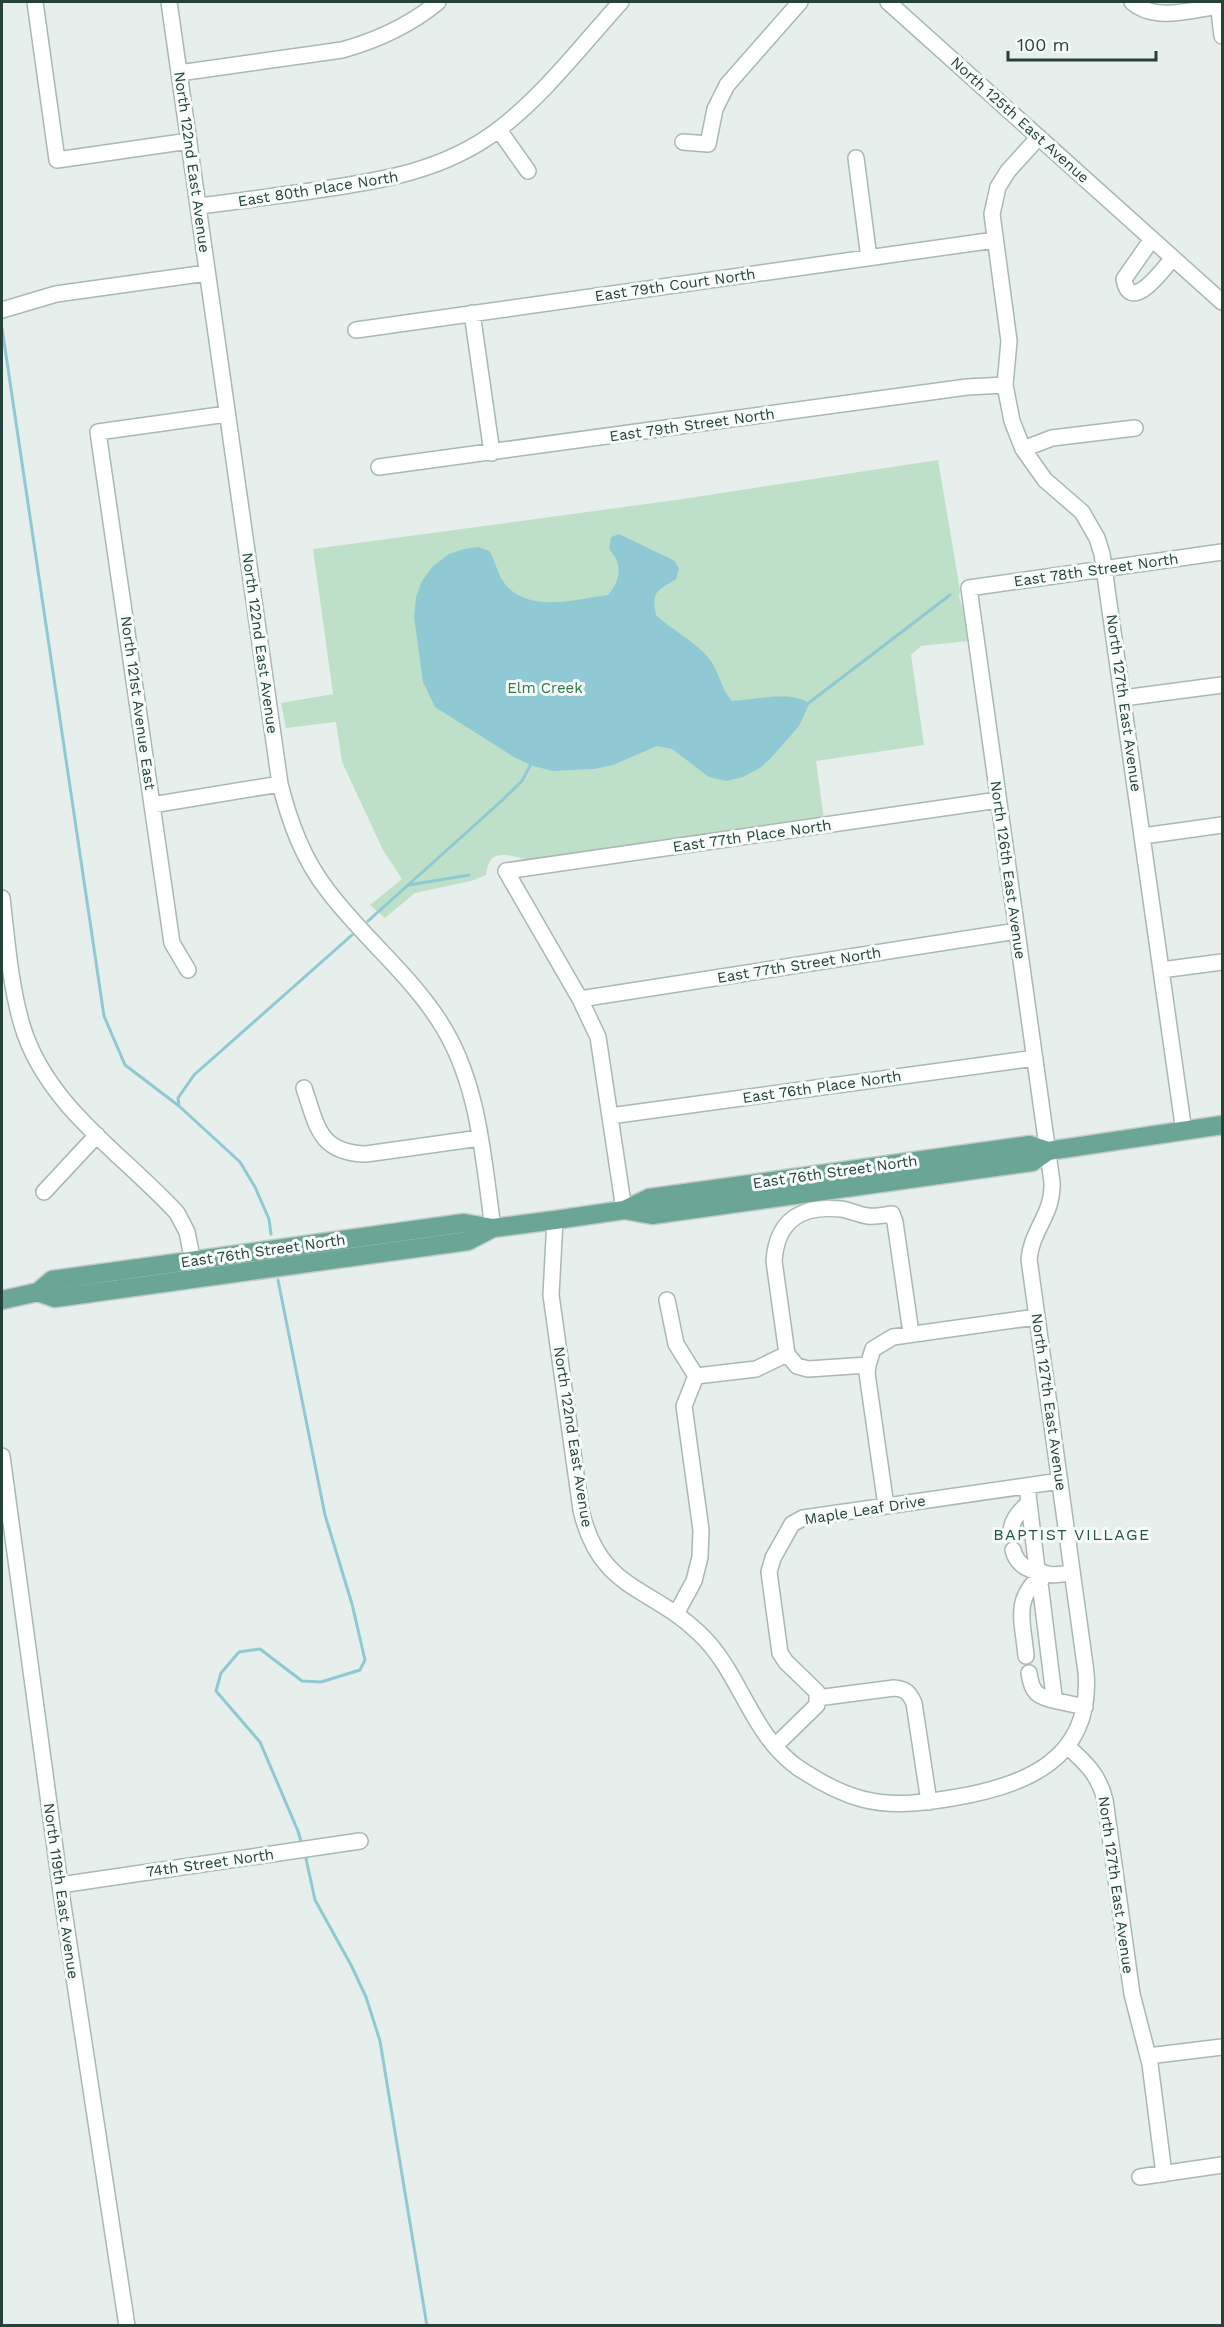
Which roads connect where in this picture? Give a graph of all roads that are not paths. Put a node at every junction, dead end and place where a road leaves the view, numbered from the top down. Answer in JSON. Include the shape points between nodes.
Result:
{"nodes":[{"id":1,"x":35,"y":2,"type":"edge"},
{"id":2,"x":169,"y":2,"type":"edge"},
{"id":3,"x":438,"y":2,"type":"edge"},
{"id":4,"x":621,"y":2,"type":"edge"},
{"id":5,"x":801,"y":2,"type":"edge"},
{"id":6,"x":888,"y":2,"type":"edge"},
{"id":7,"x":1132,"y":2,"type":"edge"},
{"id":8,"x":1218,"y":4,"type":"edge"},
{"id":9,"x":1222,"y":36,"type":"edge"},
{"id":10,"x":179,"y":73,"type":"junction"},
{"id":11,"x":499,"y":129,"type":"junction"},
{"id":12,"x":1039,"y":137,"type":"junction"},
{"id":13,"x":189,"y":141,"type":"junction"},
{"id":14,"x":683,"y":142,"type":"dead end"},
{"id":15,"x":856,"y":158,"type":"dead end"},
{"id":16,"x":528,"y":171,"type":"dead end"},
{"id":17,"x":198,"y":206,"type":"junction"},
{"id":18,"x":1152,"y":239,"type":"junction"},
{"id":19,"x":995,"y":240,"type":"junction"},
{"id":20,"x":869,"y":258,"type":"junction"},
{"id":21,"x":1173,"y":258,"type":"junction"},
{"id":22,"x":207,"y":273,"type":"junction"},
{"id":23,"x":1222,"y":302,"type":"edge"},
{"id":24,"x":2,"y":310,"type":"edge"},
{"id":25,"x":472,"y":313,"type":"junction"},
{"id":26,"x":356,"y":330,"type":"dead end"},
{"id":27,"x":1005,"y":385,"type":"junction"},
{"id":28,"x":227,"y":414,"type":"junction"},
{"id":29,"x":1135,"y":428,"type":"dead end"},
{"id":30,"x":1023,"y":449,"type":"junction"},
{"id":31,"x":492,"y":453,"type":"junction"},
{"id":32,"x":379,"y":467,"type":"dead end"},
{"id":33,"x":1222,"y":552,"type":"edge"},
{"id":34,"x":1104,"y":569,"type":"junction"},
{"id":35,"x":969,"y":588,"type":"joint"},
{"id":36,"x":1222,"y":685,"type":"edge"},
{"id":37,"x":1124,"y":698,"type":"junction"},
{"id":38,"x":280,"y":784,"type":"junction"},
{"id":39,"x":998,"y":800,"type":"junction"},
{"id":40,"x":152,"y":804,"type":"junction"},
{"id":41,"x":1222,"y":825,"type":"edge"},
{"id":42,"x":1143,"y":836,"type":"junction"},
{"id":43,"x":2,"y":898,"type":"edge"},
{"id":44,"x":3,"y":925,"type":"edge"},
{"id":45,"x":1017,"y":931,"type":"junction"},
{"id":46,"x":1222,"y":962,"type":"edge"},
{"id":47,"x":188,"y":970,"type":"dead end"},
{"id":48,"x":1161,"y":970,"type":"junction"},
{"id":49,"x":580,"y":999,"type":"junction"},
{"id":50,"x":1035,"y":1058,"type":"junction"},
{"id":51,"x":304,"y":1089,"type":"dead end"},
{"id":52,"x":610,"y":1116,"type":"junction"},
{"id":53,"x":1222,"y":1125,"type":"edge"},
{"id":54,"x":1184,"y":1131,"type":"junction"},
{"id":55,"x":97,"y":1135,"type":"junction"},
{"id":56,"x":480,"y":1138,"type":"junction"},
{"id":57,"x":1048,"y":1151,"type":"junction"},
{"id":58,"x":44,"y":1191,"type":"dead end"},
{"id":59,"x":624,"y":1210,"type":"junction"},
{"id":60,"x":555,"y":1220,"type":"junction"},
{"id":61,"x":493,"y":1228,"type":"junction"},
{"id":62,"x":194,"y":1270,"type":"junction"},
{"id":63,"x":2,"y":1300,"type":"edge"},
{"id":64,"x":666,"y":1300,"type":"dead end"},
{"id":65,"x":1036,"y":1317,"type":"junction"},
{"id":66,"x":911,"y":1333,"type":"junction"},
{"id":67,"x":787,"y":1354,"type":"junction"},
{"id":68,"x":868,"y":1365,"type":"junction"},
{"id":69,"x":696,"y":1376,"type":"junction"},
{"id":70,"x":2,"y":1456,"type":"edge"},
{"id":71,"x":1060,"y":1481,"type":"junction"},
{"id":72,"x":1027,"y":1486,"type":"junction"},
{"id":73,"x":1029,"y":1503,"type":"junction"},
{"id":74,"x":886,"y":1506,"type":"junction"},
{"id":75,"x":1072,"y":1572,"type":"junction"},
{"id":76,"x":1043,"y":1574,"type":"junction"},
{"id":77,"x":676,"y":1614,"type":"junction"},
{"id":78,"x":1026,"y":1656,"type":"dead end"},
{"id":79,"x":1029,"y":1673,"type":"dead end"},
{"id":80,"x":817,"y":1698,"type":"junction"},
{"id":81,"x":1057,"y":1701,"type":"junction"},
{"id":82,"x":1085,"y":1707,"type":"junction"},
{"id":83,"x":775,"y":1746,"type":"junction"},
{"id":84,"x":1067,"y":1746,"type":"junction"},
{"id":85,"x":929,"y":1802,"type":"junction"},
{"id":86,"x":360,"y":1841,"type":"dead end"},
{"id":87,"x":60,"y":1885,"type":"junction"},
{"id":88,"x":1222,"y":2046,"type":"edge"},
{"id":89,"x":1148,"y":2056,"type":"junction"},
{"id":90,"x":1222,"y":2165,"type":"edge"},
{"id":91,"x":1164,"y":2174,"type":"junction"},
{"id":92,"x":1140,"y":2177,"type":"dead end"},
{"id":93,"x":127,"y":2325,"type":"edge"}],
"edges":[{"from":1,"to":13,"type":"street","via":[[57,160]]},
{"from":2,"to":10,"type":"street","name":"North 122nd East Avenue"},
{"from":3,"to":10,"type":"street","via":[[398,30],[342,50]]},
{"from":4,"to":11,"type":"street","name":"East 80th Place North","via":[[546,86]]},
{"from":5,"to":14,"type":"street","via":[[727,85],[715,109],[708,144]]},
{"from":6,"to":12,"type":"street","name":"North 125th East Avenue"},
{"from":7,"to":8,"type":"street","via":[[1157,13]]},
{"from":8,"to":9,"type":"street"},
{"from":10,"to":13,"type":"street","name":"North 122nd East Avenue"},
{"from":11,"to":16,"type":"street"},
{"from":11,"to":17,"type":"street","name":"East 80th Place North","via":[[450,158],[400,176]]},
{"from":12,"to":18,"type":"street","name":"North 125th East Avenue"},
{"from":12,"to":19,"type":"street","name":"North 127th East Avenue","via":[[998,187],[992,214]]},
{"from":13,"to":17,"type":"street","name":"North 122nd East Avenue"},
{"from":15,"to":20,"type":"street"},
{"from":17,"to":22,"type":"street","name":"North 122nd East Avenue"},
{"from":18,"to":21,"type":"street","name":"North 125th East Avenue"},
{"from":18,"to":21,"type":"street","via":[[1124,279],[1130,291],[1138,293],[1146,288]]},
{"from":19,"to":20,"type":"street","name":"East 79th Court North"},
{"from":19,"to":27,"type":"street","name":"North 127th East Avenue","via":[[1009,341]]},
{"from":20,"to":25,"type":"street","name":"East 79th Court North"},
{"from":21,"to":23,"type":"street","name":"North 125th East Avenue"},
{"from":22,"to":24,"type":"street","via":[[56,294]]},
{"from":22,"to":28,"type":"street","name":"North 122nd East Avenue"},
{"from":25,"to":26,"type":"street","name":"East 79th Court North"},
{"from":25,"to":31,"type":"street"},
{"from":27,"to":30,"type":"street","name":"North 127th East Avenue","via":[[1012,421]]},
{"from":27,"to":31,"type":"street","name":"East 79th Street North","via":[[967,387]]},
{"from":28,"to":38,"type":"street","name":"North 122nd East Avenue"},
{"from":28,"to":40,"type":"street","name":"North 121st Avenue East","via":[[98,432]]},
{"from":29,"to":30,"type":"street","via":[[1052,438]]},
{"from":30,"to":34,"type":"street","name":"North 127th East Avenue","via":[[1045,480],[1089,522]]},
{"from":31,"to":32,"type":"street","name":"East 79th Street North"},
{"from":33,"to":34,"type":"street","name":"East 78th Street North"},
{"from":34,"to":35,"type":"street","name":"East 78th Street North"},
{"from":34,"to":37,"type":"street","name":"North 127th East Avenue"},
{"from":35,"to":39,"type":"street","name":"North 126th East Avenue"},
{"from":36,"to":37,"type":"street"},
{"from":37,"to":42,"type":"street","name":"North 127th East Avenue"},
{"from":38,"to":40,"type":"street"},
{"from":38,"to":56,"type":"street","name":"North 122nd East Avenue","via":[[296,838],[309,863],[328,891],[439,1019],[465,1071]]},
{"from":39,"to":45,"type":"street","name":"North 126th East Avenue"},
{"from":39,"to":49,"type":"street","name":"East 77th Place North","via":[[506,871]]},
{"from":40,"to":47,"type":"street","name":"North 121st Avenue East","via":[[172,943]]},
{"from":41,"to":42,"type":"street"},
{"from":42,"to":48,"type":"street","name":"North 127th East Avenue"},
{"from":43,"to":44,"type":"street"},
{"from":44,"to":55,"type":"street","via":[[27,1040],[54,1089]]},
{"from":45,"to":49,"type":"street","name":"East 77th Street North"},
{"from":45,"to":50,"type":"street","name":"North 126th East Avenue"},
{"from":46,"to":48,"type":"street"},
{"from":48,"to":54,"type":"street","name":"North 127th East Avenue"},
{"from":49,"to":52,"type":"street","via":[[598,1037]]},
{"from":50,"to":52,"type":"street","name":"East 76th Place North"},
{"from":50,"to":57,"type":"street","name":"North 126th East Avenue"},
{"from":51,"to":56,"type":"street","via":[[318,1130],[330,1145],[353,1154]]},
{"from":52,"to":59,"type":"street"},
{"from":53,"to":54,"type":"main road","name":"East 76th Street North"},
{"from":54,"to":57,"type":"main road","name":"East 76th Street North"},
{"from":55,"to":58,"type":"street"},
{"from":55,"to":62,"type":"street","via":[[177,1213],[188,1232]]},
{"from":56,"to":61,"type":"street","name":"North 122nd East Avenue"},
{"from":57,"to":59,"type":"main road","name":"East 76th Street North","via":[[1029,1162],[652,1215]]},
{"from":57,"to":65,"type":"street","name":"North 127th East Avenue","via":[[1053,1193],[1047,1215],[1030,1246],[1029,1259]]},
{"from":59,"to":60,"type":"main road","name":"East 76th Street North"},
{"from":60,"to":61,"type":"main road","name":"East 76th Street North"},
{"from":60,"to":77,"type":"street","name":"North 122nd East Avenue","via":[[551,1295],[584,1523],[593,1548],[611,1571]]},
{"from":61,"to":62,"type":"main road","name":"East 76th Street North","via":[[464,1223]]},
{"from":62,"to":63,"type":"main road","name":"East 76th Street North","via":[[56,1298],[38,1292]]},
{"from":64,"to":69,"type":"street","via":[[676,1344]]},
{"from":65,"to":66,"type":"street"},
{"from":65,"to":71,"type":"street","name":"North 127th East Avenue"},
{"from":66,"to":67,"type":"street","via":[[892,1214],[870,1217],[843,1209],[809,1211],[794,1216],[775,1246]]},
{"from":66,"to":68,"type":"street","via":[[884,1341],[873,1349]]},
{"from":67,"to":68,"type":"street","via":[[797,1366],[808,1369]]},
{"from":67,"to":69,"type":"street","via":[[756,1369]]},
{"from":68,"to":74,"type":"street"},
{"from":69,"to":77,"type":"street","via":[[684,1406],[701,1530],[700,1557],[694,1581]]},
{"from":70,"to":87,"type":"street","name":"North 119th East Avenue"},
{"from":71,"to":72,"type":"street","name":"Maple Leaf Drive"},
{"from":71,"to":75,"type":"street","name":"North 127th East Avenue"},
{"from":72,"to":73,"type":"street"},
{"from":72,"to":74,"type":"street","name":"Maple Leaf Drive"},
{"from":73,"to":76,"type":"street","via":[[1037,1569]]},
{"from":73,"to":76,"type":"street","via":[[1010,1527],[1012,1543],[1015,1557],[1025,1569]]},
{"from":74,"to":80,"type":"street","name":"Maple Leaf Drive","via":[[798,1519],[773,1558],[769,1572],[780,1653],[817,1692]]},
{"from":75,"to":76,"type":"street"},
{"from":75,"to":82,"type":"street","name":"North 127th East Avenue","via":[[1088,1690]]},
{"from":76,"to":78,"type":"street","via":[[1030,1584],[1021,1604]]},
{"from":76,"to":81,"type":"street","via":[[1040,1583]]},
{"from":77,"to":83,"type":"street","name":"North 122nd East Avenue","via":[[715,1650]]},
{"from":79,"to":81,"type":"street","via":[[1036,1694]]},
{"from":80,"to":83,"type":"street","via":[[817,1705]]},
{"from":80,"to":85,"type":"street","via":[[904,1689],[914,1702]]},
{"from":81,"to":82,"type":"street"},
{"from":82,"to":84,"type":"street","name":"North 127th East Avenue"},
{"from":83,"to":85,"type":"street","name":"North 122nd East Avenue","via":[[796,1766],[862,1799],[883,1803]]},
{"from":84,"to":85,"type":"street","name":"North 122nd East Avenue","via":[[1031,1776],[969,1796]]},
{"from":84,"to":89,"type":"street","name":"North 127th East Avenue","via":[[1089,1765],[1102,1787],[1132,1994]]},
{"from":86,"to":87,"type":"street","name":"74th Street North"},
{"from":87,"to":93,"type":"street","name":"North 119th East Avenue"},
{"from":88,"to":89,"type":"street"},
{"from":89,"to":91,"type":"street","name":"North 127th East Avenue"},
{"from":90,"to":91,"type":"street"},
{"from":91,"to":92,"type":"street"}]}
